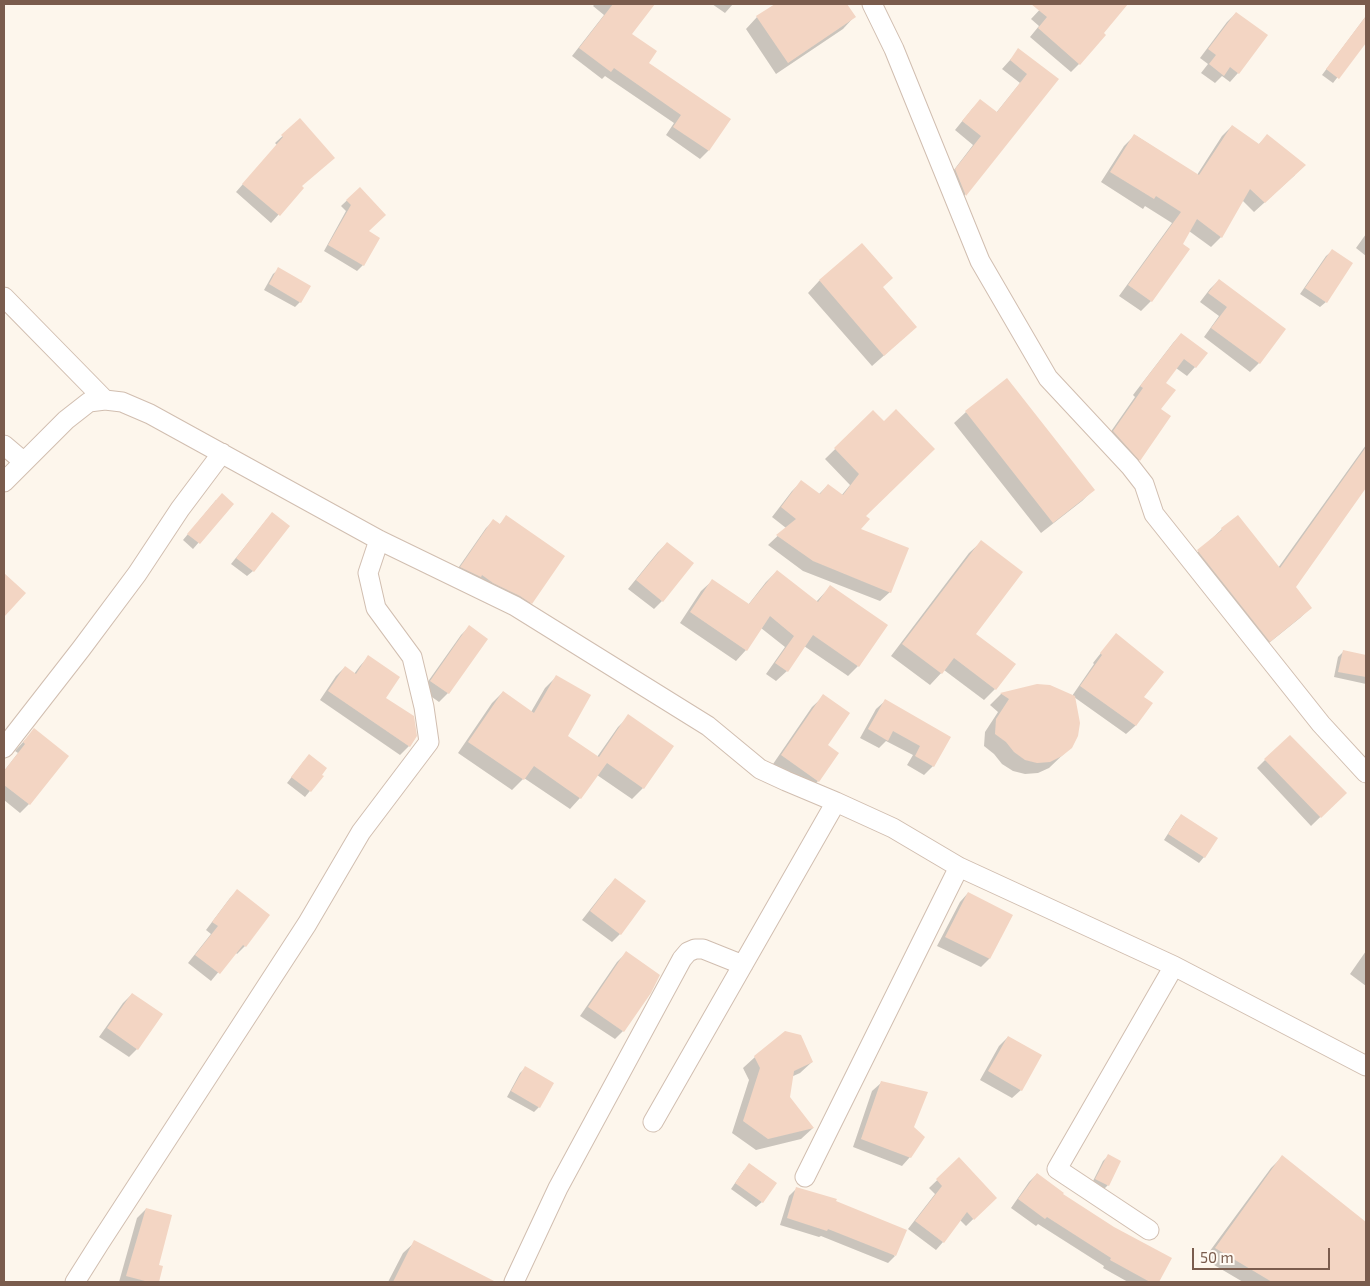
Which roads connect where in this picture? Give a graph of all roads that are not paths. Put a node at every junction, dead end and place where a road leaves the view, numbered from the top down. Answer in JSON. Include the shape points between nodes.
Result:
{"nodes":[{"id":1,"x":872,"y":4,"type":"edge"},
{"id":2,"x":4,"y":297,"type":"edge"},
{"id":3,"x":105,"y":400,"type":"junction"},
{"id":4,"x":4,"y":444,"type":"edge"},
{"id":5,"x":222,"y":453,"type":"junction"},
{"id":6,"x":24,"y":462,"type":"junction"},
{"id":7,"x":4,"y":482,"type":"edge"},
{"id":8,"x":380,"y":540,"type":"junction"},
{"id":9,"x":4,"y":748,"type":"edge"},
{"id":10,"x":1366,"y":773,"type":"edge"},
{"id":11,"x":836,"y":802,"type":"junction"},
{"id":12,"x":959,"y":867,"type":"junction"},
{"id":13,"x":743,"y":965,"type":"junction"},
{"id":14,"x":1174,"y":966,"type":"junction"},
{"id":15,"x":1366,"y":1066,"type":"edge"},
{"id":16,"x":653,"y":1122,"type":"dead end"},
{"id":17,"x":805,"y":1177,"type":"dead end"},
{"id":18,"x":1149,"y":1230,"type":"dead end"},
{"id":19,"x":76,"y":1282,"type":"edge"},
{"id":20,"x":514,"y":1282,"type":"edge"}],
"edges":[{"from":1,"to":10,"type":"street","via":[[894,49],[980,261],[1048,378],[1130,466],[1144,484],[1154,514],[1321,724]]},
{"from":2,"to":3,"type":"street"},
{"from":3,"to":5,"type":"street","via":[[122,402],[150,414]]},
{"from":3,"to":6,"type":"street","via":[[89,402]]},
{"from":4,"to":6,"type":"street"},
{"from":5,"to":8,"type":"street"},
{"from":5,"to":9,"type":"street","via":[[126,589]]},
{"from":6,"to":7,"type":"street"},
{"from":8,"to":11,"type":"street","via":[[515,606],[708,726],[760,769]]},
{"from":8,"to":19,"type":"street","via":[[368,573],[376,608],[412,657],[429,742],[361,832],[307,924]]},
{"from":11,"to":12,"type":"street","via":[[893,828]]},
{"from":11,"to":13,"type":"street"},
{"from":12,"to":14,"type":"street"},
{"from":12,"to":17,"type":"street"},
{"from":13,"to":16,"type":"street"},
{"from":13,"to":20,"type":"street","via":[[695,949],[682,959],[558,1188]]},
{"from":14,"to":15,"type":"street"},
{"from":14,"to":18,"type":"street","via":[[1057,1169]]}]}
